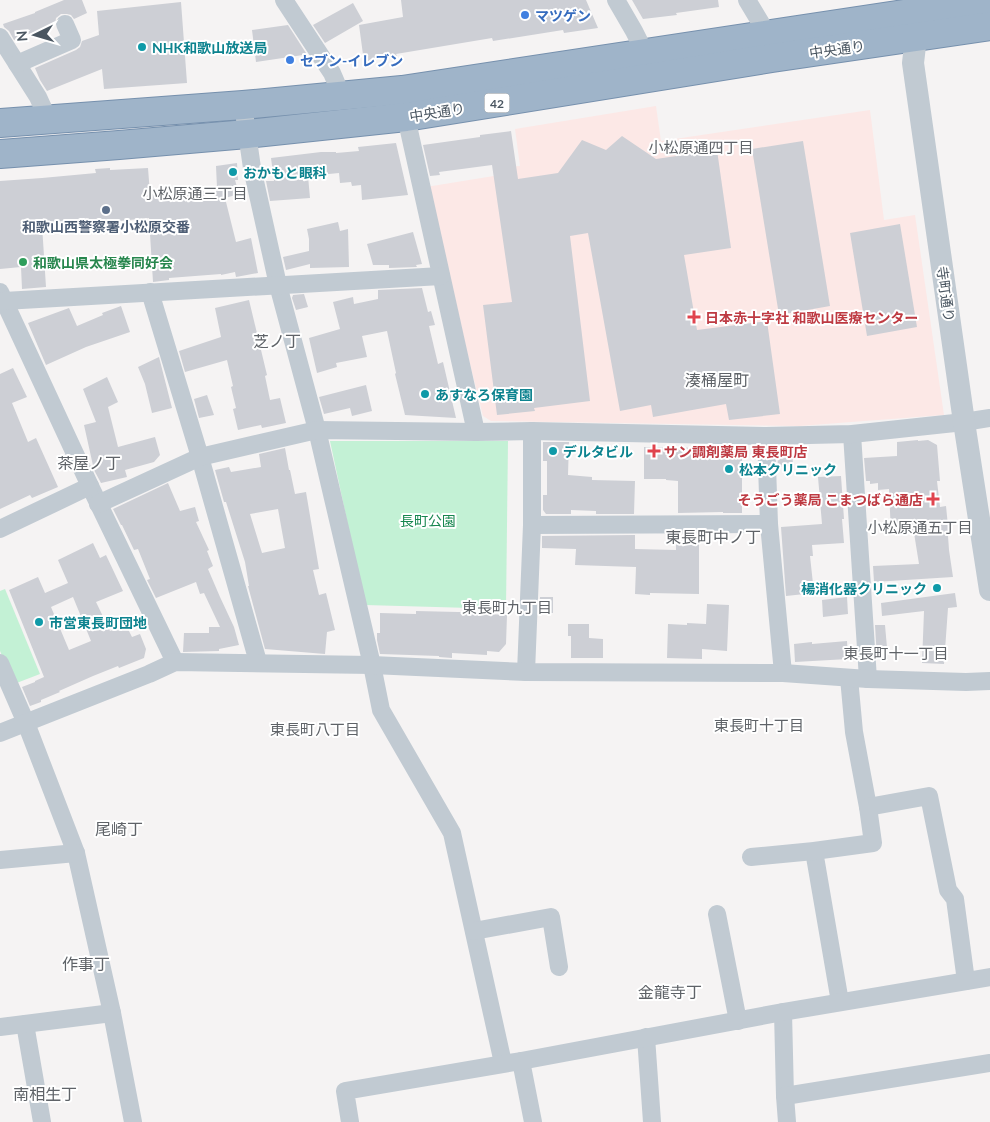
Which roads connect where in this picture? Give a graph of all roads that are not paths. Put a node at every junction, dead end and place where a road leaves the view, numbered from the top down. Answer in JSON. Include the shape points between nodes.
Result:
{"nodes":[{"id":1,"x":284,"y":0,"type":"edge"},
{"id":2,"x":616,"y":0,"type":"edge"},
{"id":3,"x":746,"y":0,"type":"edge"},
{"id":4,"x":990,"y":1,"type":"edge"},
{"id":5,"x":926,"y":6,"type":"edge"},
{"id":6,"x":65,"y":24,"type":"dead end"},
{"id":7,"x":990,"y":26,"type":"edge"},
{"id":8,"x":0,"y":37,"type":"edge"},
{"id":9,"x":916,"y":37,"type":"junction"},
{"id":10,"x":770,"y":47,"type":"junction"},
{"id":11,"x":17,"y":64,"type":"junction"},
{"id":12,"x":642,"y":66,"type":"junction"},
{"id":13,"x":340,"y":96,"type":"junction"},
{"id":14,"x":243,"y":105,"type":"junction"},
{"id":15,"x":406,"y":118,"type":"junction"},
{"id":16,"x":49,"y":121,"type":"junction"},
{"id":17,"x":0,"y":123,"type":"edge"},
{"id":18,"x":247,"y":134,"type":"junction"},
{"id":19,"x":0,"y":154,"type":"edge"},
{"id":20,"x":441,"y":276,"type":"junction"},
{"id":21,"x":278,"y":285,"type":"junction"},
{"id":22,"x":150,"y":292,"type":"junction"},
{"id":23,"x":2,"y":296,"type":"edge"},
{"id":24,"x":6,"y":320,"type":"edge"},
{"id":25,"x":990,"y":418,"type":"edge"},
{"id":26,"x":964,"y":422,"type":"junction"},
{"id":27,"x":318,"y":430,"type":"junction"},
{"id":28,"x":532,"y":431,"type":"junction"},
{"id":29,"x":476,"y":432,"type":"junction"},
{"id":30,"x":852,"y":434,"type":"junction"},
{"id":31,"x":766,"y":436,"type":"junction"},
{"id":32,"x":200,"y":457,"type":"junction"},
{"id":33,"x":90,"y":486,"type":"junction"},
{"id":34,"x":98,"y":504,"type":"junction"},
{"id":35,"x":769,"y":524,"type":"junction"},
{"id":36,"x":532,"y":525,"type":"junction"},
{"id":37,"x":0,"y":529,"type":"edge"},
{"id":38,"x":990,"y":590,"type":"edge"},
{"id":39,"x":175,"y":662,"type":"junction"},
{"id":40,"x":258,"y":662,"type":"junction"},
{"id":41,"x":0,"y":663,"type":"edge"},
{"id":42,"x":372,"y":665,"type":"junction"},
{"id":43,"x":526,"y":672,"type":"junction"},
{"id":44,"x":783,"y":673,"type":"junction"},
{"id":45,"x":849,"y":678,"type":"junction"},
{"id":46,"x":868,"y":679,"type":"junction"},
{"id":47,"x":990,"y":681,"type":"edge"},
{"id":48,"x":26,"y":723,"type":"junction"},
{"id":49,"x":0,"y":733,"type":"edge"},
{"id":50,"x":868,"y":807,"type":"junction"},
{"id":51,"x":814,"y":851,"type":"junction"},
{"id":52,"x":76,"y":853,"type":"junction"},
{"id":53,"x":751,"y":858,"type":"dead end"},
{"id":54,"x":0,"y":860,"type":"edge"},
{"id":55,"x":718,"y":914,"type":"dead end"},
{"id":56,"x":474,"y":931,"type":"junction"},
{"id":57,"x":559,"y":967,"type":"dead end"},
{"id":58,"x":990,"y":977,"type":"edge"},
{"id":59,"x":966,"y":981,"type":"junction"},
{"id":60,"x":840,"y":1002,"type":"junction"},
{"id":61,"x":112,"y":1012,"type":"junction"},
{"id":62,"x":783,"y":1012,"type":"junction"},
{"id":63,"x":738,"y":1021,"type":"junction"},
{"id":64,"x":25,"y":1024,"type":"junction"},
{"id":65,"x":0,"y":1026,"type":"edge"},
{"id":66,"x":646,"y":1038,"type":"junction"},
{"id":67,"x":521,"y":1061,"type":"junction"},
{"id":68,"x":990,"y":1062,"type":"edge"},
{"id":69,"x":503,"y":1063,"type":"junction"},
{"id":70,"x":785,"y":1096,"type":"junction"},
{"id":71,"x":42,"y":1122,"type":"edge"},
{"id":72,"x":133,"y":1122,"type":"edge"},
{"id":73,"x":350,"y":1122,"type":"edge"},
{"id":74,"x":533,"y":1122,"type":"edge"},
{"id":75,"x":652,"y":1122,"type":"edge"},
{"id":76,"x":787,"y":1122,"type":"edge"}],
"edges":[{"from":1,"to":13,"type":"street","via":[[332,73]]},
{"from":2,"to":12,"type":"street","via":[[639,41]]},
{"from":3,"to":10,"type":"street"},
{"from":4,"to":5,"type":"highway","name":"中央通り","number":"42"},
{"from":5,"to":9,"type":"street","name":"寺町通り"},
{"from":5,"to":10,"type":"highway","name":"中央通り","number":"42"},
{"from":6,"to":11,"type":"street","via":[[72,40]]},
{"from":7,"to":9,"type":"highway","name":"中央通り","number":"42"},
{"from":8,"to":11,"type":"street"},
{"from":9,"to":10,"type":"highway","name":"中央通り","number":"42"},
{"from":9,"to":26,"type":"street","name":"寺町通り","via":[[913,63]]},
{"from":10,"to":12,"type":"highway","name":"中央通り","number":"42"},
{"from":11,"to":16,"type":"street"},
{"from":12,"to":13,"type":"highway","name":"中央通り","number":"42"},
{"from":12,"to":15,"type":"highway","name":"中央通り","number":"42"},
{"from":13,"to":14,"type":"highway","name":"中央通り","number":"42"},
{"from":14,"to":16,"type":"highway","name":"中央通り","number":"42"},
{"from":14,"to":18,"type":"street"},
{"from":15,"to":18,"type":"highway","name":"中央通り","number":"42"},
{"from":15,"to":20,"type":"street"},
{"from":16,"to":17,"type":"highway","name":"中央通り","number":"42"},
{"from":18,"to":19,"type":"highway","name":"中央通り","number":"42"},
{"from":18,"to":21,"type":"street"},
{"from":20,"to":21,"type":"street"},
{"from":20,"to":29,"type":"street"},
{"from":21,"to":22,"type":"street"},
{"from":21,"to":27,"type":"street"},
{"from":22,"to":23,"type":"street"},
{"from":22,"to":32,"type":"street"},
{"from":23,"to":24,"type":"street"},
{"from":24,"to":33,"type":"street"},
{"from":25,"to":26,"type":"street"},
{"from":26,"to":30,"type":"street"},
{"from":26,"to":38,"type":"street","name":"寺町通り"},
{"from":27,"to":29,"type":"street"},
{"from":27,"to":32,"type":"street"},
{"from":27,"to":42,"type":"street"},
{"from":28,"to":29,"type":"street"},
{"from":28,"to":31,"type":"street"},
{"from":28,"to":36,"type":"street"},
{"from":30,"to":31,"type":"street"},
{"from":30,"to":46,"type":"street"},
{"from":31,"to":35,"type":"street"},
{"from":32,"to":34,"type":"street"},
{"from":32,"to":40,"type":"street"},
{"from":33,"to":34,"type":"street"},
{"from":33,"to":37,"type":"street"},
{"from":34,"to":39,"type":"street"},
{"from":35,"to":36,"type":"street"},
{"from":35,"to":44,"type":"street"},
{"from":36,"to":43,"type":"street"},
{"from":39,"to":40,"type":"street"},
{"from":39,"to":48,"type":"street"},
{"from":40,"to":42,"type":"street"},
{"from":41,"to":48,"type":"street"},
{"from":42,"to":43,"type":"street"},
{"from":42,"to":56,"type":"street","via":[[381,710],[452,832]]},
{"from":43,"to":44,"type":"street"},
{"from":44,"to":45,"type":"street"},
{"from":45,"to":46,"type":"street"},
{"from":45,"to":50,"type":"street","via":[[854,732]]},
{"from":46,"to":47,"type":"street"},
{"from":48,"to":49,"type":"street"},
{"from":48,"to":52,"type":"street"},
{"from":50,"to":51,"type":"street","via":[[873,844]]},
{"from":50,"to":59,"type":"street","via":[[929,796],[948,890],[955,899]]},
{"from":51,"to":53,"type":"street"},
{"from":51,"to":60,"type":"street"},
{"from":52,"to":54,"type":"street"},
{"from":52,"to":61,"type":"street"},
{"from":55,"to":63,"type":"street"},
{"from":56,"to":57,"type":"street","via":[[551,917]]},
{"from":56,"to":69,"type":"street"},
{"from":58,"to":59,"type":"street"},
{"from":59,"to":60,"type":"street"},
{"from":60,"to":62,"type":"street"},
{"from":61,"to":64,"type":"street"},
{"from":61,"to":72,"type":"street"},
{"from":62,"to":63,"type":"street"},
{"from":62,"to":70,"type":"street"},
{"from":63,"to":66,"type":"street"},
{"from":64,"to":65,"type":"street"},
{"from":64,"to":71,"type":"street"},
{"from":66,"to":67,"type":"street"},
{"from":66,"to":75,"type":"street"},
{"from":67,"to":69,"type":"street"},
{"from":67,"to":74,"type":"street"},
{"from":68,"to":70,"type":"street"},
{"from":69,"to":73,"type":"street","via":[[345,1091]]},
{"from":70,"to":76,"type":"street"}]}
